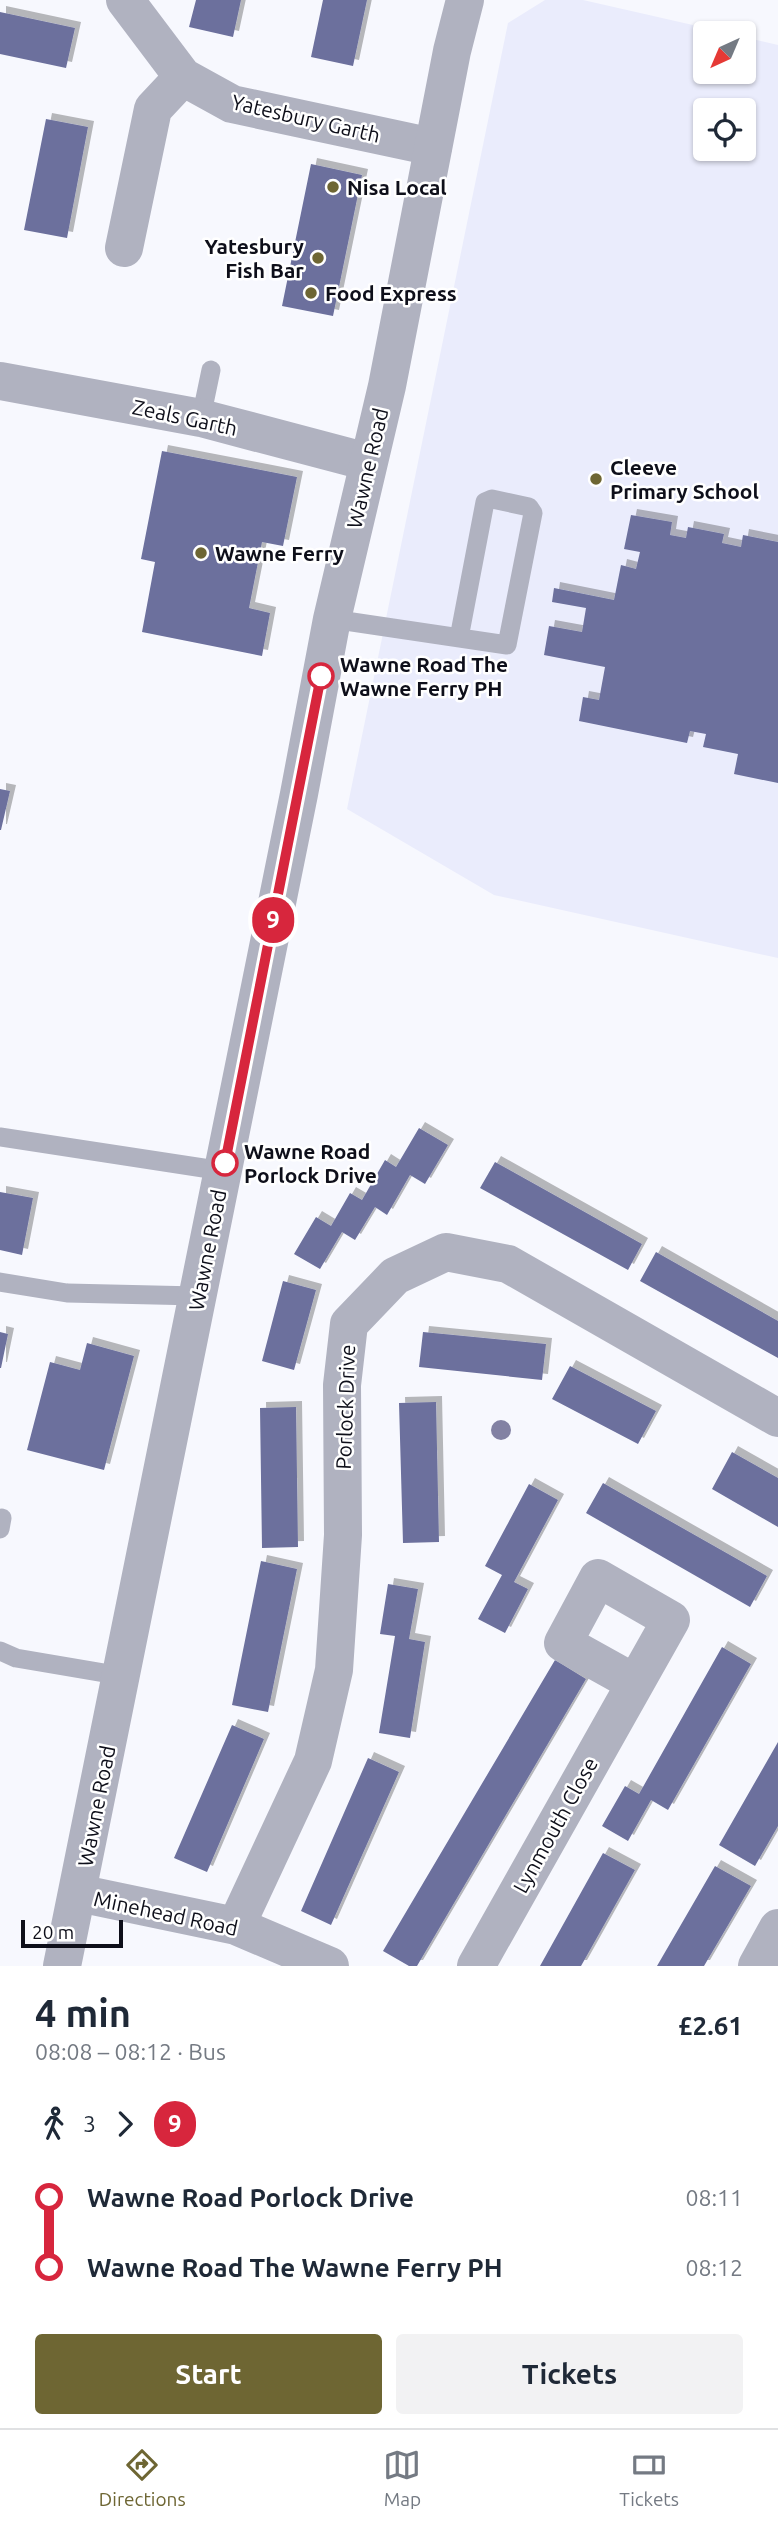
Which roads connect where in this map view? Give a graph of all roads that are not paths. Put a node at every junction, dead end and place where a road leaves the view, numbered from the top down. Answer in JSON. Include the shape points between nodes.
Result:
{"nodes":[{"id":1,"x":125,"y":0,"type":"edge"},
{"id":2,"x":465,"y":0,"type":"edge"},
{"id":3,"x":183,"y":78,"type":"junction"},
{"id":4,"x":433,"y":147,"type":"junction"},
{"id":5,"x":124,"y":248,"type":"dead end"},
{"id":6,"x":211,"y":370,"type":"dead end"},
{"id":7,"x":0,"y":382,"type":"edge"},
{"id":8,"x":201,"y":418,"type":"junction"},
{"id":9,"x":368,"y":462,"type":"junction"},
{"id":10,"x":332,"y":619,"type":"junction"},
{"id":11,"x":459,"y":638,"type":"junction"},
{"id":12,"x":0,"y":1137,"type":"edge"},
{"id":13,"x":223,"y":1171,"type":"junction"},
{"id":14,"x":0,"y":1282,"type":"edge"},
{"id":15,"x":198,"y":1296,"type":"junction"},
{"id":16,"x":778,"y":1418,"type":"edge"},
{"id":17,"x":0,"y":1651,"type":"edge"},
{"id":18,"x":122,"y":1676,"type":"junction"},
{"id":19,"x":635,"y":1683,"type":"dead end"},
{"id":20,"x":78,"y":1893,"type":"junction"},
{"id":21,"x":236,"y":1926,"type":"junction"},
{"id":22,"x":778,"y":1928,"type":"edge"},
{"id":23,"x":62,"y":1966,"type":"edge"},
{"id":24,"x":330,"y":1966,"type":"edge"},
{"id":25,"x":476,"y":1966,"type":"edge"},
{"id":26,"x":757,"y":1966,"type":"edge"}],
"edges":[{"from":1,"to":3,"type":"street","name":"Yatesbury Garth"},
{"from":2,"to":4,"type":"street","name":"Wawne Road"},
{"from":3,"to":4,"type":"street","name":"Yatesbury Garth","via":[[232,104]]},
{"from":3,"to":5,"type":"street","via":[[153,109]]},
{"from":4,"to":9,"type":"street","name":"Wawne Road"},
{"from":6,"to":8,"type":"lane"},
{"from":7,"to":8,"type":"street","name":"Zeals Garth"},
{"from":8,"to":9,"type":"street","name":"Zeals Garth"},
{"from":9,"to":10,"type":"street","name":"Wawne Road"},
{"from":10,"to":11,"type":"lane"},
{"from":10,"to":13,"type":"street","name":"Wawne Road"},
{"from":11,"to":11,"type":"lane","via":[[507,645],[533,513],[529,507],[492,499],[485,502]]},
{"from":12,"to":13,"type":"lane"},
{"from":13,"to":15,"type":"street","name":"Wawne Road"},
{"from":14,"to":15,"type":"lane","via":[[67,1293]]},
{"from":15,"to":18,"type":"street","name":"Wawne Road"},
{"from":16,"to":21,"type":"street","name":"Porlock Drive","via":[[508,1264],[446,1252],[395,1276],[349,1324],[342,1385],[343,1535],[334,1671],[313,1761]]},
{"from":17,"to":18,"type":"lane","via":[[16,1658]]},
{"from":18,"to":20,"type":"street","name":"Wawne Road"},
{"from":19,"to":25,"type":"street","name":"Lynmouth Close"},
{"from":20,"to":21,"type":"street","name":"Minehead Road"},
{"from":20,"to":23,"type":"street","name":"Wawne Road"},
{"from":21,"to":24,"type":"street","name":"Minehead Road"},
{"from":22,"to":26,"type":"street"}]}
